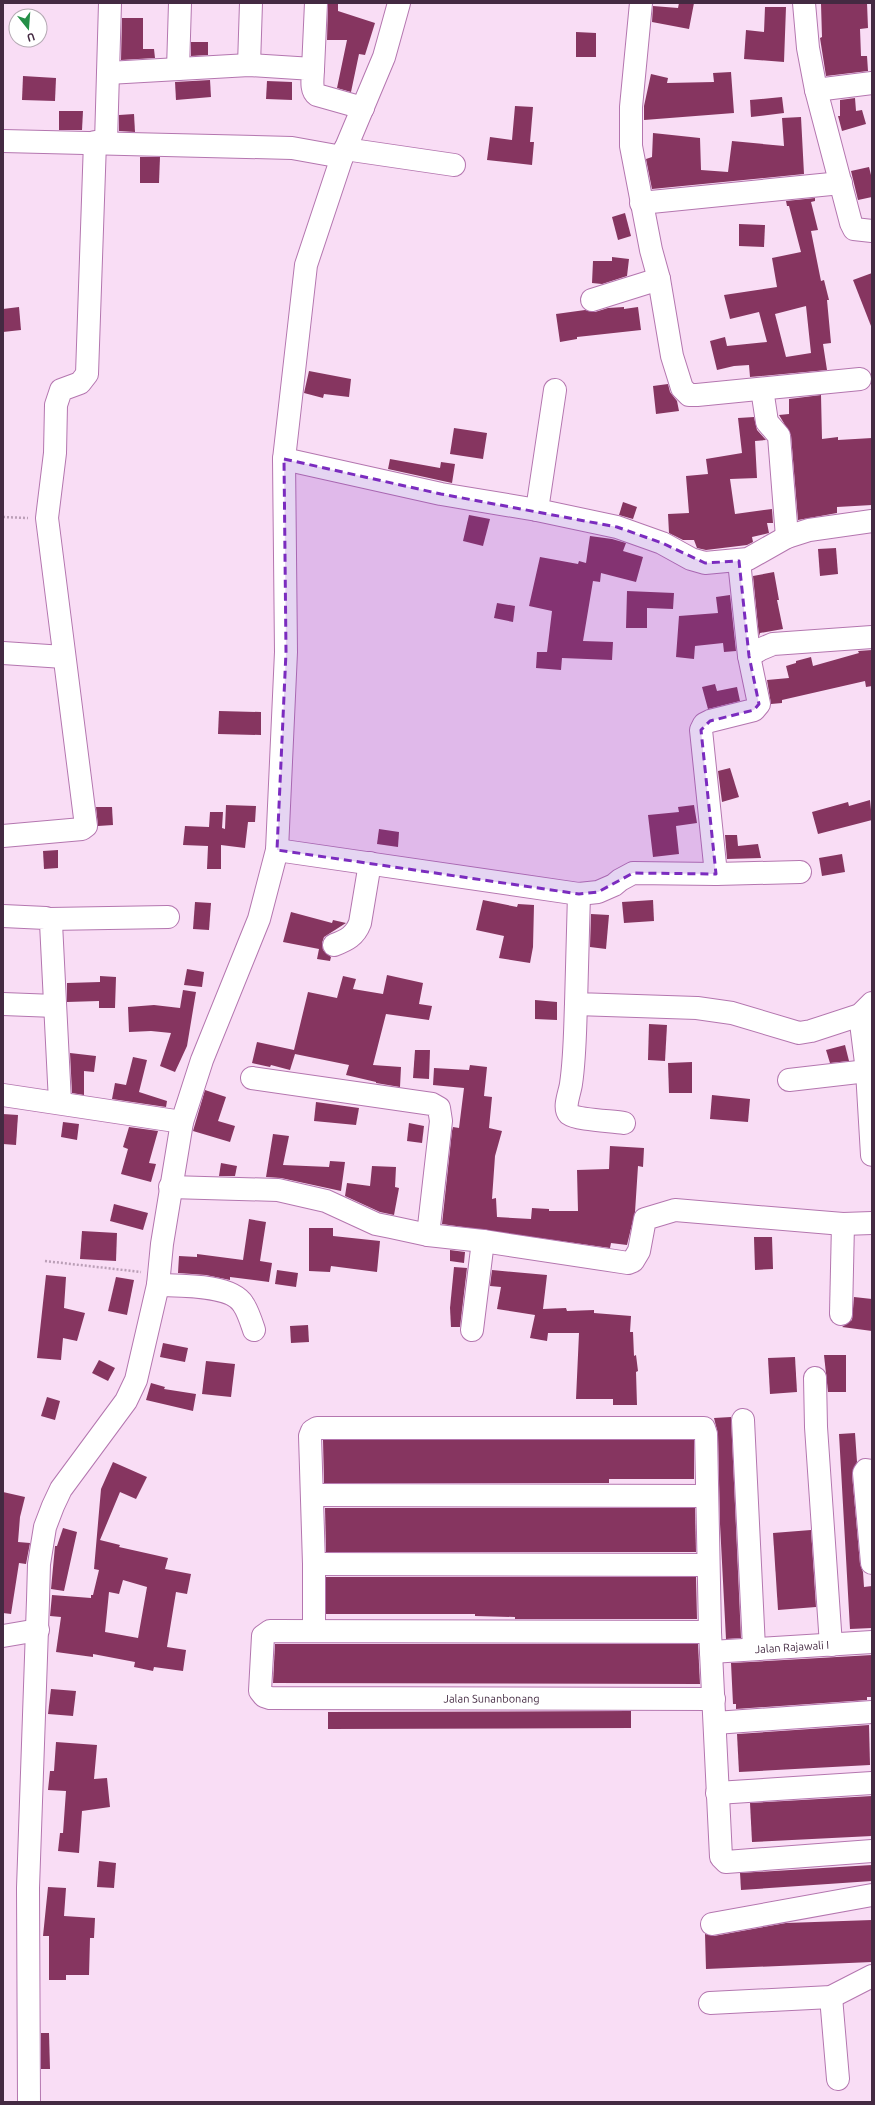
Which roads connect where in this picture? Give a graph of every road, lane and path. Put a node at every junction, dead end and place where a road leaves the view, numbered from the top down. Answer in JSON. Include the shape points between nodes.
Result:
{"nodes":[{"id":1,"x":110,"y":3,"type":"edge"},
{"id":2,"x":180,"y":3,"type":"edge"},
{"id":3,"x":251,"y":3,"type":"edge"},
{"id":4,"x":316,"y":3,"type":"edge"},
{"id":5,"x":399,"y":3,"type":"edge"},
{"id":6,"x":640,"y":3,"type":"edge"},
{"id":7,"x":804,"y":3,"type":"edge"},
{"id":8,"x":249,"y":65,"type":"junction"},
{"id":9,"x":178,"y":69,"type":"junction"},
{"id":10,"x":313,"y":69,"type":"junction"},
{"id":11,"x":108,"y":74,"type":"junction"},
{"id":12,"x":872,"y":83,"type":"edge"},
{"id":13,"x":816,"y":90,"type":"junction"},
{"id":14,"x":363,"y":108,"type":"junction"},
{"id":15,"x":3,"y":141,"type":"edge"},
{"id":16,"x":100,"y":142,"type":"junction"},
{"id":17,"x":344,"y":153,"type":"junction"},
{"id":18,"x":454,"y":165,"type":"dead end"},
{"id":19,"x":841,"y":183,"type":"junction"},
{"id":20,"x":642,"y":203,"type":"junction"},
{"id":21,"x":872,"y":231,"type":"edge"},
{"id":22,"x":659,"y":279,"type":"junction"},
{"id":23,"x":592,"y":300,"type":"dead end"},
{"id":24,"x":860,"y":379,"type":"dead end"},
{"id":25,"x":762,"y":389,"type":"junction"},
{"id":26,"x":555,"y":390,"type":"dead end"},
{"id":27,"x":284,"y":459,"type":"junction"},
{"id":28,"x":537,"y":510,"type":"junction"},
{"id":29,"x":3,"y":517,"type":"edge"},
{"id":30,"x":47,"y":518,"type":"junction"},
{"id":31,"x":872,"y":521,"type":"edge"},
{"id":32,"x":787,"y":536,"type":"junction"},
{"id":33,"x":739,"y":561,"type":"junction"},
{"id":34,"x":872,"y":637,"type":"edge"},
{"id":35,"x":3,"y":653,"type":"edge"},
{"id":36,"x":749,"y":656,"type":"junction"},
{"id":37,"x":64,"y":657,"type":"junction"},
{"id":38,"x":3,"y":836,"type":"edge"},
{"id":39,"x":277,"y":850,"type":"junction"},
{"id":40,"x":370,"y":863,"type":"junction"},
{"id":41,"x":800,"y":872,"type":"dead end"},
{"id":42,"x":716,"y":874,"type":"junction"},
{"id":43,"x":578,"y":894,"type":"junction"},
{"id":44,"x":3,"y":916,"type":"edge"},
{"id":45,"x":168,"y":917,"type":"dead end"},
{"id":46,"x":49,"y":919,"type":"junction"},
{"id":47,"x":334,"y":945,"type":"dead end"},
{"id":48,"x":3,"y":1004,"type":"edge"},
{"id":49,"x":576,"y":1004,"type":"junction"},
{"id":50,"x":55,"y":1006,"type":"junction"},
{"id":51,"x":866,"y":1009,"type":"edge"},
{"id":52,"x":867,"y":1070,"type":"junction"},
{"id":53,"x":252,"y":1078,"type":"dead end"},
{"id":54,"x":789,"y":1080,"type":"dead end"},
{"id":55,"x":3,"y":1095,"type":"edge"},
{"id":56,"x":60,"y":1102,"type":"junction"},
{"id":57,"x":182,"y":1122,"type":"junction"},
{"id":58,"x":624,"y":1123,"type":"dead end"},
{"id":59,"x":872,"y":1155,"type":"edge"},
{"id":60,"x":170,"y":1187,"type":"junction"},
{"id":61,"x":872,"y":1223,"type":"edge"},
{"id":62,"x":843,"y":1224,"type":"junction"},
{"id":63,"x":428,"y":1235,"type":"junction"},
{"id":64,"x":483,"y":1241,"type":"junction"},
{"id":65,"x":45,"y":1260,"type":"dead end"},
{"id":66,"x":159,"y":1279,"type":"junction"},
{"id":67,"x":841,"y":1314,"type":"dead end"},
{"id":68,"x":254,"y":1330,"type":"dead end"},
{"id":69,"x":472,"y":1330,"type":"dead end"},
{"id":70,"x":815,"y":1378,"type":"dead end"},
{"id":71,"x":742,"y":1420,"type":"dead end"},
{"id":72,"x":872,"y":1471,"type":"edge"},
{"id":73,"x":312,"y":1495,"type":"junction"},
{"id":74,"x":706,"y":1496,"type":"junction"},
{"id":75,"x":869,"y":1510,"type":"edge"},
{"id":76,"x":872,"y":1563,"type":"edge"},
{"id":77,"x":314,"y":1564,"type":"junction"},
{"id":78,"x":708,"y":1564,"type":"junction"},
{"id":79,"x":38,"y":1630,"type":"junction"},
{"id":80,"x":314,"y":1630,"type":"junction"},
{"id":81,"x":3,"y":1636,"type":"edge"},
{"id":82,"x":711,"y":1642,"type":"junction"},
{"id":83,"x":872,"y":1642,"type":"edge"},
{"id":84,"x":831,"y":1645,"type":"junction"},
{"id":85,"x":754,"y":1648,"type":"junction"},
{"id":86,"x":270,"y":1698,"type":"joint"},
{"id":87,"x":714,"y":1700,"type":"junction"},
{"id":88,"x":872,"y":1712,"type":"edge"},
{"id":89,"x":715,"y":1723,"type":"junction"},
{"id":90,"x":872,"y":1783,"type":"edge"},
{"id":91,"x":718,"y":1792,"type":"junction"},
{"id":92,"x":872,"y":1851,"type":"edge"},
{"id":93,"x":872,"y":1895,"type":"edge"},
{"id":94,"x":712,"y":1924,"type":"dead end"},
{"id":95,"x":872,"y":1976,"type":"edge"},
{"id":96,"x":831,"y":1997,"type":"junction"},
{"id":97,"x":710,"y":2003,"type":"dead end"},
{"id":98,"x":838,"y":2079,"type":"dead end"},
{"id":99,"x":29,"y":2102,"type":"edge"}],
"edges":[{"from":1,"to":11,"type":"street"},
{"from":2,"to":9,"type":"street"},
{"from":3,"to":8,"type":"street"},
{"from":4,"to":10,"type":"street"},
{"from":5,"to":14,"type":"street","via":[[384,57]]},
{"from":6,"to":20,"type":"street","via":[[631,107],[631,146]]},
{"from":7,"to":13,"type":"street","via":[[808,48]]},
{"from":8,"to":9,"type":"street"},
{"from":8,"to":10,"type":"street"},
{"from":9,"to":11,"type":"street"},
{"from":10,"to":14,"type":"street","via":[[314,93]]},
{"from":11,"to":16,"type":"street"},
{"from":12,"to":13,"type":"street"},
{"from":13,"to":19,"type":"street"},
{"from":14,"to":17,"type":"street"},
{"from":15,"to":16,"type":"street"},
{"from":16,"to":17,"type":"street","via":[[292,148]]},
{"from":16,"to":30,"type":"street","via":[[87,374],[80,383],[61,390],[56,405],[52,490]]},
{"from":17,"to":18,"type":"street"},
{"from":17,"to":27,"type":"street","via":[[306,265]]},
{"from":19,"to":20,"type":"street"},
{"from":19,"to":21,"type":"street","via":[[853,227]]},
{"from":20,"to":22,"type":"street"},
{"from":22,"to":23,"type":"street"},
{"from":22,"to":25,"type":"street","via":[[672,356],[684,391],[689,395],[697,395]]},
{"from":24,"to":25,"type":"street"},
{"from":25,"to":32,"type":"street","via":[[767,422],[780,436]]},
{"from":26,"to":28,"type":"street"},
{"from":27,"to":28,"type":"street","via":[[441,494]]},
{"from":27,"to":39,"type":"street","via":[[286,652]]},
{"from":28,"to":33,"type":"street","via":[[617,527],[662,543],[704,563]]},
{"from":29,"to":30,"type":"path"},
{"from":30,"to":37,"type":"street"},
{"from":31,"to":32,"type":"street","via":[[809,530]]},
{"from":32,"to":33,"type":"street","via":[[748,559]]},
{"from":33,"to":36,"type":"street"},
{"from":34,"to":36,"type":"street","via":[[774,644]]},
{"from":35,"to":37,"type":"street"},
{"from":36,"to":42,"type":"street","via":[[758,707],[710,721],[704,724],[701,730]]},
{"from":37,"to":38,"type":"street","via":[[86,826],[82,829]]},
{"from":39,"to":40,"type":"street"},
{"from":39,"to":57,"type":"street","via":[[259,919],[202,1060]]},
{"from":40,"to":43,"type":"street"},
{"from":40,"to":47,"type":"street","via":[[360,923],[346,940]]},
{"from":41,"to":42,"type":"street"},
{"from":42,"to":43,"type":"street","via":[[633,874],[598,892]]},
{"from":43,"to":49,"type":"street"},
{"from":44,"to":46,"type":"street"},
{"from":45,"to":46,"type":"street"},
{"from":46,"to":50,"type":"street"},
{"from":48,"to":50,"type":"street"},
{"from":49,"to":51,"type":"street","via":[[697,1008],[732,1013],[799,1033],[811,1031]]},
{"from":49,"to":58,"type":"street","via":[[568,1112],[579,1117]]},
{"from":50,"to":56,"type":"street"},
{"from":51,"to":52,"type":"street"},
{"from":52,"to":54,"type":"street"},
{"from":52,"to":59,"type":"street"},
{"from":53,"to":63,"type":"street","via":[[432,1104],[439,1108],[441,1121]]},
{"from":55,"to":56,"type":"street"},
{"from":56,"to":57,"type":"street"},
{"from":57,"to":60,"type":"street"},
{"from":60,"to":63,"type":"street","via":[[278,1190],[326,1201],[376,1224]]},
{"from":60,"to":66,"type":"street"},
{"from":61,"to":62,"type":"street"},
{"from":62,"to":64,"type":"street","via":[[675,1210],[645,1219],[639,1251],[633,1261],[628,1263]]},
{"from":62,"to":67,"type":"street"},
{"from":63,"to":64,"type":"street"},
{"from":64,"to":69,"type":"street"},
{"from":65,"to":66,"type":"path"},
{"from":66,"to":68,"type":"street","via":[[234,1295],[243,1303]]},
{"from":66,"to":79,"type":"street","via":[[136,1380],[126,1401],[61,1490],[45,1527],[39,1564]]},
{"from":70,"to":84,"type":"street"},
{"from":71,"to":85,"type":"street"},
{"from":72,"to":75,"type":"street","via":[[866,1470],[864,1473]]},
{"from":73,"to":74,"type":"street"},
{"from":73,"to":74,"type":"street","via":[[310,1436],[316,1428],[699,1427],[704,1428],[706,1434]]},
{"from":73,"to":77,"type":"street"},
{"from":74,"to":78,"type":"street"},
{"from":75,"to":76,"type":"street"},
{"from":77,"to":78,"type":"street"},
{"from":77,"to":80,"type":"street"},
{"from":78,"to":82,"type":"street"},
{"from":79,"to":81,"type":"street"},
{"from":79,"to":99,"type":"street","via":[[28,1888]]},
{"from":80,"to":82,"type":"street","name":"Jalan Rajawali I"},
{"from":80,"to":86,"type":"street","name":"Jalan Rajawali I","via":[[270,1631],[264,1635],[260,1691]]},
{"from":82,"to":85,"type":"street","name":"Jalan Rajawali I"},
{"from":82,"to":87,"type":"street"},
{"from":83,"to":84,"type":"street","name":"Jalan Rajawali I"},
{"from":84,"to":85,"type":"street","name":"Jalan Rajawali I"},
{"from":86,"to":87,"type":"street","name":"Jalan Sunanbonang"},
{"from":87,"to":89,"type":"street"},
{"from":88,"to":89,"type":"street"},
{"from":89,"to":91,"type":"street"},
{"from":90,"to":91,"type":"street"},
{"from":91,"to":92,"type":"street","via":[[721,1857],[726,1862]]},
{"from":93,"to":94,"type":"street"},
{"from":95,"to":96,"type":"street"},
{"from":96,"to":97,"type":"street"},
{"from":96,"to":98,"type":"street"}]}
